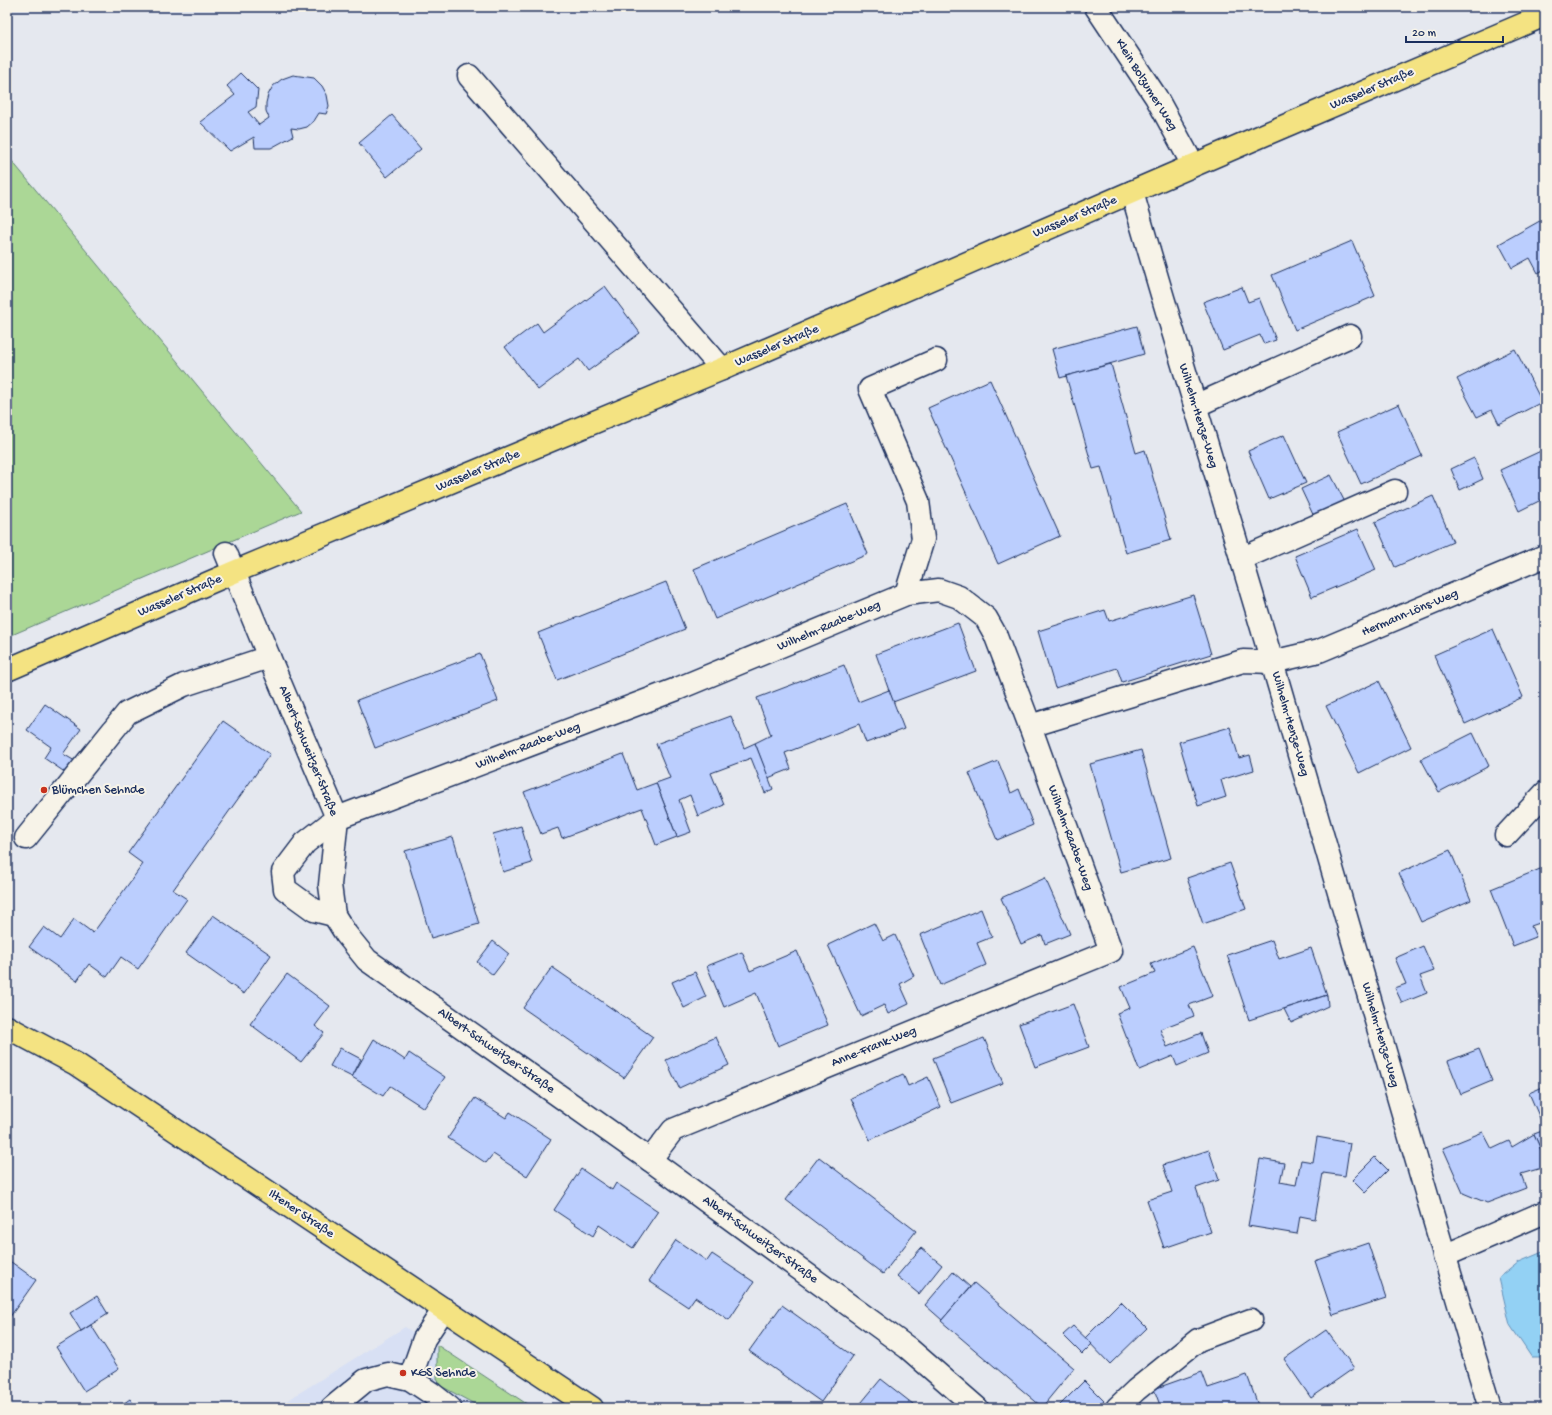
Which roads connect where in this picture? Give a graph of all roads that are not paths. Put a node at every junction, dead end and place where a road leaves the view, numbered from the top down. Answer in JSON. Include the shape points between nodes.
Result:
{"nodes":[{"id":1,"x":1096,"y":7,"type":"edge"},
{"id":2,"x":1545,"y":15,"type":"edge"},
{"id":3,"x":469,"y":76,"type":"dead end"},
{"id":4,"x":1193,"y":165,"type":"junction"},
{"id":5,"x":1132,"y":192,"type":"junction"},
{"id":6,"x":1350,"y":336,"type":"dead end"},
{"id":7,"x":936,"y":360,"type":"dead end"},
{"id":8,"x":722,"y":369,"type":"junction"},
{"id":9,"x":1195,"y":406,"type":"junction"},
{"id":10,"x":1395,"y":491,"type":"dead end"},
{"id":11,"x":1545,"y":556,"type":"edge"},
{"id":12,"x":1241,"y":558,"type":"junction"},
{"id":13,"x":230,"y":563,"type":"junction"},
{"id":14,"x":906,"y":594,"type":"junction"},
{"id":15,"x":269,"y":658,"type":"junction"},
{"id":16,"x":1272,"y":662,"type":"junction"},
{"id":17,"x":7,"y":670,"type":"edge"},
{"id":18,"x":1030,"y":726,"type":"junction"},
{"id":19,"x":1545,"y":793,"type":"edge"},
{"id":20,"x":337,"y":818,"type":"junction"},
{"id":21,"x":1506,"y":835,"type":"dead end"},
{"id":22,"x":26,"y":838,"type":"dead end"},
{"id":23,"x":334,"y":915,"type":"junction"},
{"id":24,"x":1111,"y":951,"type":"joint"},
{"id":25,"x":7,"y":1027,"type":"edge"},
{"id":26,"x":650,"y":1160,"type":"junction"},
{"id":27,"x":1545,"y":1212,"type":"edge"},
{"id":28,"x":1444,"y":1256,"type":"junction"},
{"id":29,"x":444,"y":1309,"type":"junction"},
{"id":30,"x":1251,"y":1320,"type":"dead end"},
{"id":31,"x":410,"y":1379,"type":"junction"},
{"id":32,"x":332,"y":1408,"type":"edge"},
{"id":33,"x":450,"y":1408,"type":"edge"},
{"id":34,"x":592,"y":1408,"type":"edge"},
{"id":35,"x":977,"y":1408,"type":"edge"},
{"id":36,"x":1117,"y":1408,"type":"edge"},
{"id":37,"x":1490,"y":1408,"type":"edge"}],
"edges":[{"from":1,"to":4,"type":"street","name":"Klein Bolzumer Weg","via":[[1156,98]]},
{"from":2,"to":4,"type":"main road","name":"Wasseler Straße"},
{"from":3,"to":8,"type":"street"},
{"from":4,"to":5,"type":"main road","name":"Wasseler Straße"},
{"from":5,"to":8,"type":"main road","name":"Wasseler Straße"},
{"from":5,"to":9,"type":"street","name":"Wilhelm-Henze-Weg"},
{"from":6,"to":9,"type":"street"},
{"from":7,"to":14,"type":"street","via":[[870,389],[918,501],[923,539]]},
{"from":8,"to":13,"type":"main road","name":"Wasseler Straße"},
{"from":9,"to":12,"type":"street","name":"Wilhelm-Henze-Weg"},
{"from":10,"to":12,"type":"street"},
{"from":11,"to":16,"type":"street","name":"Hermann-Löns-Weg","via":[[1319,651]]},
{"from":12,"to":16,"type":"street","name":"Wilhelm-Henze-Weg"},
{"from":13,"to":15,"type":"street","name":"Albert-Schweitzer-Straße"},
{"from":13,"to":17,"type":"main road","name":"Wasseler Straße"},
{"from":14,"to":18,"type":"street","name":"Wilhelm-Raabe-Weg","via":[[939,590],[959,597],[986,618],[995,634]]},
{"from":14,"to":20,"type":"street","name":"Wilhelm-Raabe-Weg","via":[[677,689]]},
{"from":15,"to":20,"type":"street","name":"Albert-Schweitzer-Straße"},
{"from":15,"to":22,"type":"street","via":[[184,684],[128,713]]},
{"from":16,"to":18,"type":"street","name":"Wilhelm-Henze-Weg","via":[[1243,661]]},
{"from":16,"to":28,"type":"street","name":"Wilhelm-Henze-Weg"},
{"from":18,"to":24,"type":"street","name":"Wilhelm-Raabe-Weg"},
{"from":19,"to":21,"type":"street"},
{"from":20,"to":23,"type":"street","name":"Albert-Schweitzer-Straße","via":[[330,885]]},
{"from":20,"to":23,"type":"street","name":"Wilhelm-Raabe-Weg","via":[[305,843],[283,872],[285,889],[314,910]]},
{"from":23,"to":26,"type":"street","name":"Albert-Schweitzer-Straße","via":[[367,960]]},
{"from":24,"to":26,"type":"street","name":"Anne-Frank-Weg","via":[[673,1130]]},
{"from":25,"to":29,"type":"main road","name":"Iltener Straße","via":[[76,1064]]},
{"from":26,"to":35,"type":"street","name":"Albert-Schweitzer-Straße","via":[[908,1348]]},
{"from":27,"to":28,"type":"street"},
{"from":28,"to":37,"type":"street","name":"Wilhelm-Henze-Weg"},
{"from":29,"to":31,"type":"street","via":[[424,1339]]},
{"from":29,"to":34,"type":"main road","name":"Iltener Straße"},
{"from":30,"to":36,"type":"street","via":[[1198,1340]]},
{"from":31,"to":32,"type":"street","via":[[388,1374],[366,1380]]},
{"from":31,"to":33,"type":"street"}]}
